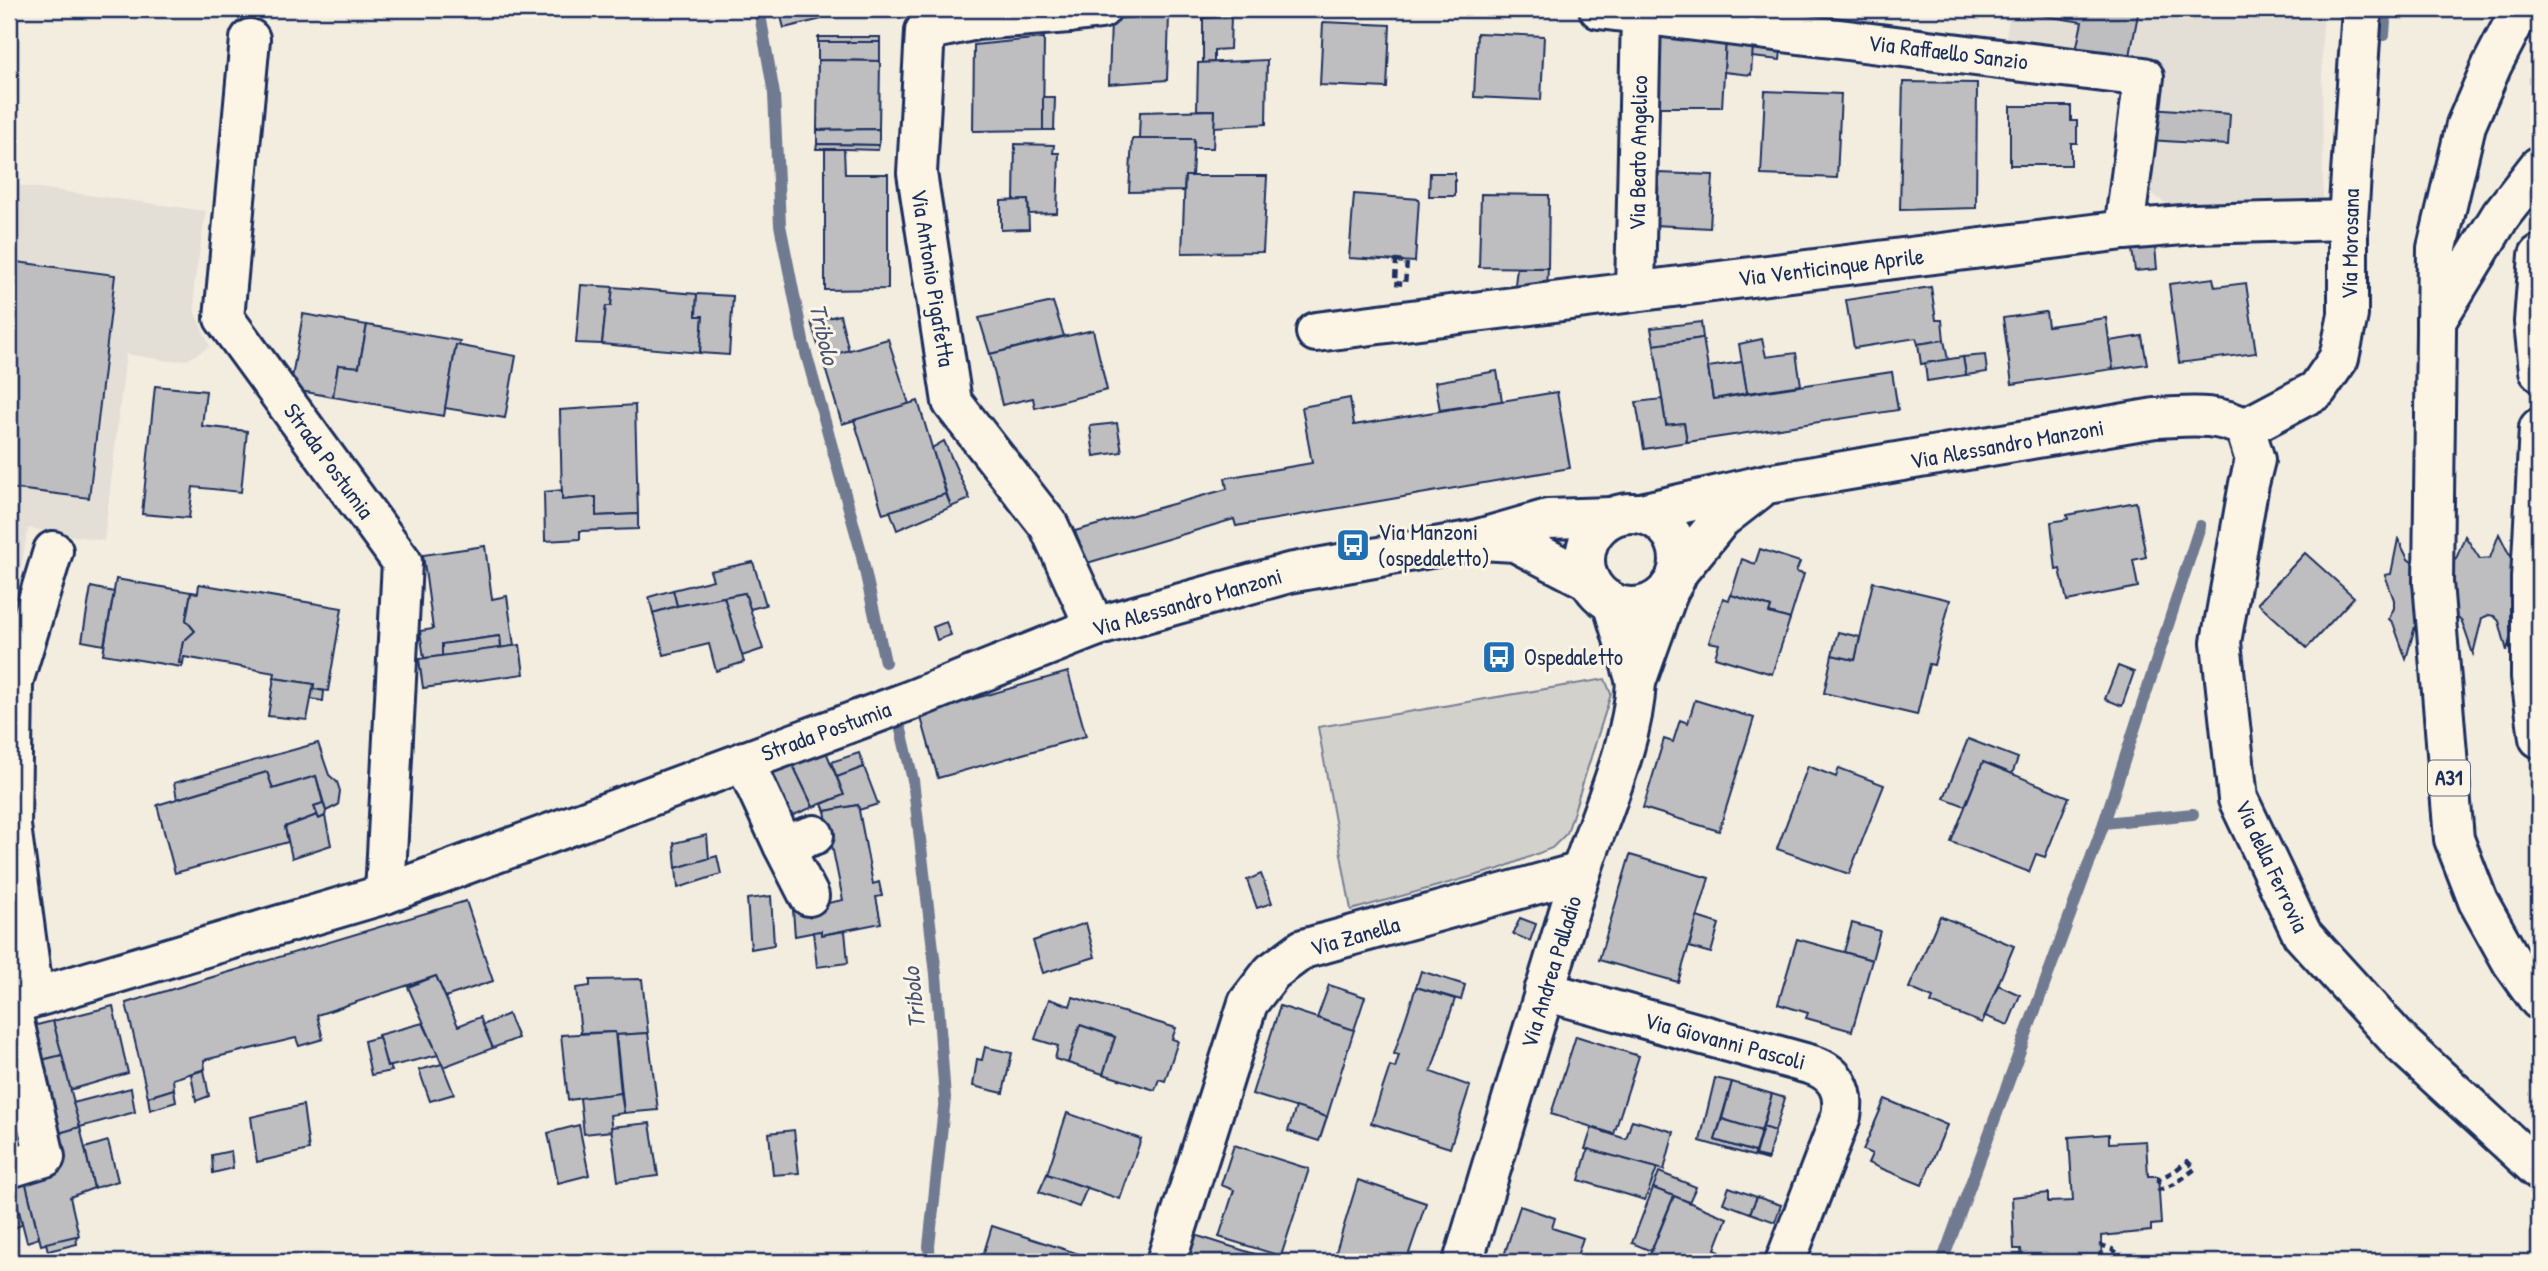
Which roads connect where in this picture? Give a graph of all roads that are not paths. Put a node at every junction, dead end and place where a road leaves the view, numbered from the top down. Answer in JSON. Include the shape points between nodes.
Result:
{"nodes":[{"id":1,"x":1599,"y":9,"type":"edge"},
{"id":2,"x":2362,"y":9,"type":"edge"},
{"id":3,"x":2521,"y":9,"type":"edge"},
{"id":4,"x":1079,"y":10,"type":"edge"},
{"id":5,"x":1640,"y":14,"type":"junction"},
{"id":6,"x":250,"y":39,"type":"dead end"},
{"id":7,"x":2539,"y":166,"type":"edge"},
{"id":8,"x":2348,"y":220,"type":"junction"},
{"id":9,"x":2124,"y":230,"type":"junction"},
{"id":10,"x":2539,"y":255,"type":"edge"},
{"id":11,"x":1635,"y":291,"type":"junction"},
{"id":12,"x":2436,"y":321,"type":"junction"},
{"id":13,"x":1316,"y":332,"type":"dead end"},
{"id":14,"x":2539,"y":371,"type":"edge"},
{"id":15,"x":2245,"y":428,"type":"junction"},
{"id":16,"x":2539,"y":428,"type":"edge"},
{"id":17,"x":1767,"y":484,"type":"junction"},
{"id":18,"x":1626,"y":515,"type":"junction"},
{"id":19,"x":1475,"y":540,"type":"junction"},
{"id":20,"x":53,"y":551,"type":"dead end"},
{"id":21,"x":1673,"y":580,"type":"junction"},
{"id":22,"x":1601,"y":592,"type":"junction"},
{"id":23,"x":1095,"y":627,"type":"junction"},
{"id":24,"x":11,"y":682,"type":"edge"},
{"id":25,"x":1636,"y":682,"type":"junction"},
{"id":26,"x":909,"y":701,"type":"joint"},
{"id":27,"x":2539,"y":738,"type":"edge"},
{"id":28,"x":744,"y":761,"type":"junction"},
{"id":29,"x":1581,"y":872,"type":"junction"},
{"id":30,"x":385,"y":894,"type":"junction"},
{"id":31,"x":809,"y":896,"type":"dead end"},
{"id":32,"x":2526,"y":972,"type":"edge"},
{"id":33,"x":1544,"y":991,"type":"junction"},
{"id":34,"x":2539,"y":1000,"type":"edge"},
{"id":35,"x":17,"y":1002,"type":"edge"},
{"id":36,"x":9,"y":1168,"type":"edge"},
{"id":37,"x":2539,"y":1170,"type":"edge"},
{"id":38,"x":1166,"y":1262,"type":"edge"},
{"id":39,"x":1463,"y":1262,"type":"edge"},
{"id":40,"x":1786,"y":1262,"type":"edge"}],
"edges":[{"from":1,"to":5,"type":"main road","name":"Via Raffaello Sanzio"},
{"from":2,"to":8,"type":"main road","name":"Via Morosana"},
{"from":3,"to":12,"type":"main road","via":[[2466,125],[2437,248]]},
{"from":4,"to":23,"type":"main road","name":"Via Antonio Pigafetta","via":[[977,20],[925,31],[917,173],[951,402],[1049,526]]},
{"from":5,"to":9,"type":"main road","name":"Via Raffaello Sanzio","via":[[2144,77]]},
{"from":5,"to":11,"type":"main road","name":"Via Beato Angelico"},
{"from":6,"to":30,"type":"main road","name":"Strada Postumia","via":[[224,318],[402,562]]},
{"from":7,"to":12,"type":"main road","via":[[2501,215]]},
{"from":8,"to":9,"type":"main road","name":"Via Venticinque Aprile"},
{"from":8,"to":15,"type":"main road","name":"Via Morosana","via":[[2348,315],[2339,358],[2317,390]]},
{"from":9,"to":11,"type":"main road","name":"Via Venticinque Aprile"},
{"from":10,"to":14,"type":"main road","via":[[2534,322]]},
{"from":11,"to":13,"type":"main road","name":"Via Venticinque Aprile"},
{"from":12,"to":32,"type":"main road","number":"A31","via":[[2433,582],[2454,839],[2478,901]]},
{"from":15,"to":17,"type":"main road","name":"Via Alessandro Manzoni","via":[[2210,415],[2155,418]]},
{"from":15,"to":37,"type":"main road","name":"Via della Ferrovia","via":[[2255,460],[2221,642],[2238,799],[2302,934],[2402,1044]]},
{"from":16,"to":27,"type":"main road","via":[[2531,579],[2531,677]]},
{"from":17,"to":18,"type":"main road","name":"Via Alessandro Manzoni"},
{"from":17,"to":21,"type":"main road","name":"Via Alessandro Manzoni","via":[[1721,519]]},
{"from":18,"to":19,"type":"main road","name":"Via Alessandro Manzoni","via":[[1548,519]]},
{"from":18,"to":21,"type":"main road","via":[[1655,519],[1666,528],[1679,556]]},
{"from":18,"to":22,"type":"main road","via":[[1599,526],[1585,552],[1585,567]]},
{"from":19,"to":22,"type":"main road","name":"Via Alessandro Manzoni","via":[[1515,542]]},
{"from":19,"to":23,"type":"main road","name":"Via Alessandro Manzoni","via":[[1289,573]]},
{"from":20,"to":24,"type":"main road"},
{"from":21,"to":22,"type":"main road","via":[[1658,599],[1643,605],[1627,607]]},
{"from":21,"to":25,"type":"main road","name":"Via Andrea Palladio"},
{"from":22,"to":25,"type":"main road","name":"Via Andrea Palladio"},
{"from":23,"to":26,"type":"main road","name":"Via Alessandro Manzoni"},
{"from":24,"to":35,"type":"main road"},
{"from":25,"to":29,"type":"main road","name":"Via Andrea Palladio","via":[[1626,740]]},
{"from":26,"to":28,"type":"main road","name":"Strada Postumia"},
{"from":28,"to":30,"type":"main road","name":"Strada Postumia"},
{"from":28,"to":31,"type":"main road","name":"Strada Postumia","via":[[798,840]]},
{"from":29,"to":33,"type":"main road","name":"Via Andrea Palladio"},
{"from":29,"to":38,"type":"main road","name":"Via Zanella","via":[[1303,949],[1272,972],[1248,1003]]},
{"from":30,"to":35,"type":"main road","name":"Strada Postumia"},
{"from":32,"to":34,"type":"main road","number":"A31"},
{"from":33,"to":39,"type":"main road","name":"Via Andrea Palladio"},
{"from":33,"to":40,"type":"main road","name":"Via Giovanni Pascoli","via":[[1822,1068],[1838,1083],[1841,1116]]},
{"from":35,"to":36,"type":"main road","via":[[45,1157]]}]}
